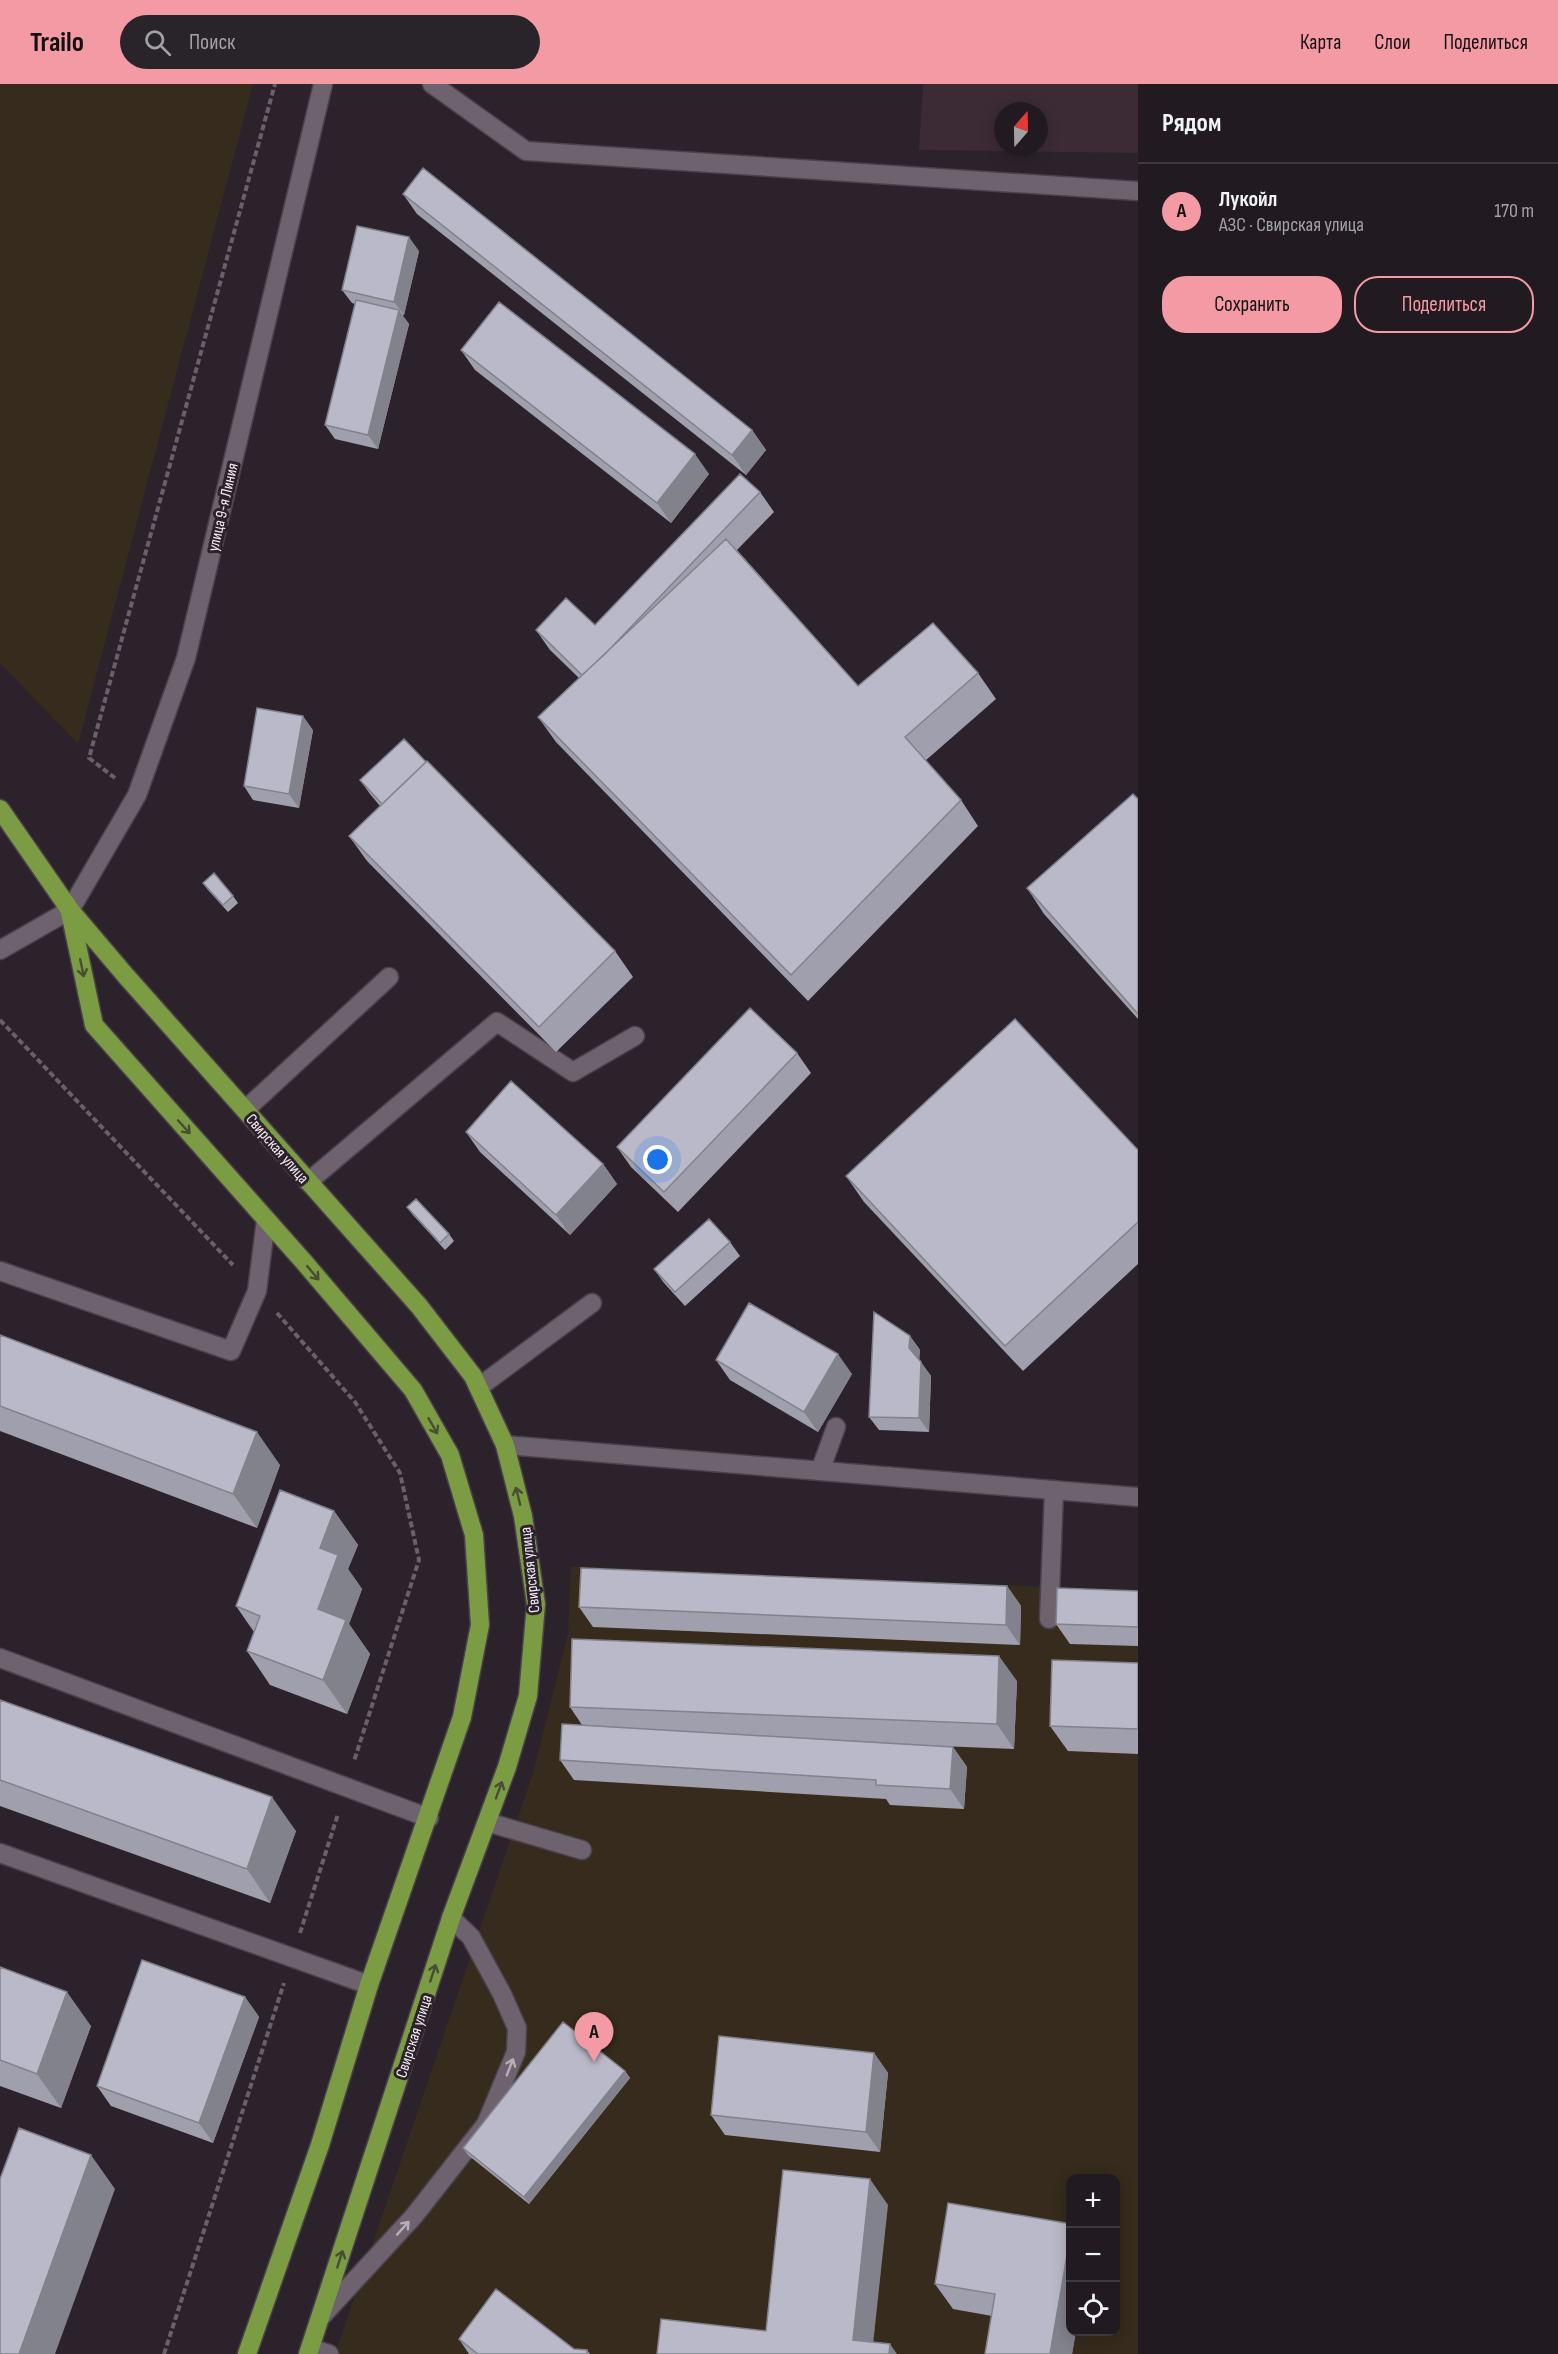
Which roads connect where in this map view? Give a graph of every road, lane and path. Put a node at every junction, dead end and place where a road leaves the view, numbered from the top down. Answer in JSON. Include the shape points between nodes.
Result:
{"nodes":[{"id":1,"x":275,"y":84,"type":"edge"},
{"id":2,"x":323,"y":84,"type":"edge"},
{"id":3,"x":432,"y":84,"type":"edge"},
{"id":4,"x":1138,"y":191,"type":"edge"},
{"id":5,"x":137,"y":795,"type":"junction"},
{"id":6,"x":0,"y":809,"type":"edge"},
{"id":7,"x":70,"y":910,"type":"junction"},
{"id":8,"x":0,"y":950,"type":"edge"},
{"id":9,"x":389,"y":977,"type":"dead end"},
{"id":10,"x":0,"y":1020,"type":"edge"},
{"id":11,"x":635,"y":1036,"type":"dead end"},
{"id":12,"x":245,"y":1110,"type":"junction"},
{"id":13,"x":308,"y":1182,"type":"junction"},
{"id":14,"x":266,"y":1220,"type":"junction"},
{"id":15,"x":0,"y":1271,"type":"edge"},
{"id":16,"x":257,"y":1291,"type":"junction"},
{"id":17,"x":592,"y":1303,"type":"dead end"},
{"id":18,"x":479,"y":1387,"type":"junction"},
{"id":19,"x":836,"y":1427,"type":"dead end"},
{"id":20,"x":505,"y":1445,"type":"junction"},
{"id":21,"x":820,"y":1471,"type":"junction"},
{"id":22,"x":1054,"y":1490,"type":"junction"},
{"id":23,"x":1138,"y":1497,"type":"edge"},
{"id":24,"x":1049,"y":1618,"type":"dead end"},
{"id":25,"x":0,"y":1658,"type":"edge"},
{"id":26,"x":346,"y":1788,"type":"junction"},
{"id":27,"x":429,"y":1818,"type":"junction"},
{"id":28,"x":487,"y":1822,"type":"junction"},
{"id":29,"x":582,"y":1850,"type":"dead end"},
{"id":30,"x":0,"y":1853,"type":"edge"},
{"id":31,"x":451,"y":1918,"type":"junction"},
{"id":32,"x":292,"y":1957,"type":"junction"},
{"id":33,"x":369,"y":1985,"type":"junction"},
{"id":34,"x":321,"y":2317,"type":"junction"},
{"id":35,"x":309,"y":2351,"type":"edge"},
{"id":36,"x":164,"y":2354,"type":"edge"},
{"id":37,"x":247,"y":2354,"type":"edge"},
{"id":38,"x":329,"y":2354,"type":"edge"}],
"edges":[{"from":1,"to":5,"type":"path","via":[[89,758]]},
{"from":2,"to":5,"type":"street","name":"улица 9-я Линия","via":[[186,658]]},
{"from":3,"to":4,"type":"street","via":[[525,151]]},
{"from":5,"to":7,"type":"street","name":"улица 9-я Линия"},
{"from":6,"to":7,"type":"highway","name":"Свирская улица"},
{"from":7,"to":8,"type":"street"},
{"from":7,"to":12,"type":"highway","name":"Свирская улица"},
{"from":7,"to":14,"type":"highway","name":"Свирская улица","one_way":true,"via":[[94,1025]]},
{"from":9,"to":12,"type":"street"},
{"from":10,"to":16,"type":"path"},
{"from":11,"to":13,"type":"street","via":[[573,1072],[497,1022]]},
{"from":12,"to":13,"type":"highway","name":"Свирская улица"},
{"from":13,"to":18,"type":"highway","name":"Свирская улица","via":[[419,1305]]},
{"from":14,"to":16,"type":"street"},
{"from":14,"to":27,"type":"highway","name":"Свирская улица","one_way":true,"via":[[413,1390],[450,1455],[474,1535],[480,1625],[462,1717]]},
{"from":15,"to":16,"type":"street","via":[[231,1351]]},
{"from":16,"to":26,"type":"path","via":[[355,1402],[400,1473],[419,1560]]},
{"from":17,"to":18,"type":"street"},
{"from":18,"to":20,"type":"highway","name":"Свирская улица"},
{"from":19,"to":21,"type":"street"},
{"from":20,"to":21,"type":"street"},
{"from":28,"to":20,"type":"highway","name":"Свирская улица","one_way":true,"via":[[528,1696],[536,1604],[523,1516]]},
{"from":21,"to":22,"type":"street"},
{"from":22,"to":23,"type":"street"},
{"from":22,"to":24,"type":"street"},
{"from":25,"to":26,"type":"street"},
{"from":26,"to":27,"type":"street"},
{"from":26,"to":32,"type":"path"},
{"from":27,"to":33,"type":"highway","name":"Свирская улица"},
{"from":28,"to":29,"type":"street"},
{"from":28,"to":31,"type":"highway","name":"Свирская улица"},
{"from":30,"to":32,"type":"street"},
{"from":34,"to":31,"type":"highway","name":"Свирская улица","one_way":true},
{"from":34,"to":31,"type":"street","one_way":true,"via":[[414,2216],[486,2124],[516,2052],[517,2028],[502,1994],[471,1937]]},
{"from":32,"to":33,"type":"street"},
{"from":32,"to":36,"type":"path"},
{"from":33,"to":37,"type":"highway","name":"Свирская улица","via":[[320,2145]]},
{"from":34,"to":35,"type":"highway","name":"Свирская улица"},
{"from":35,"to":38,"type":"street"}]}
